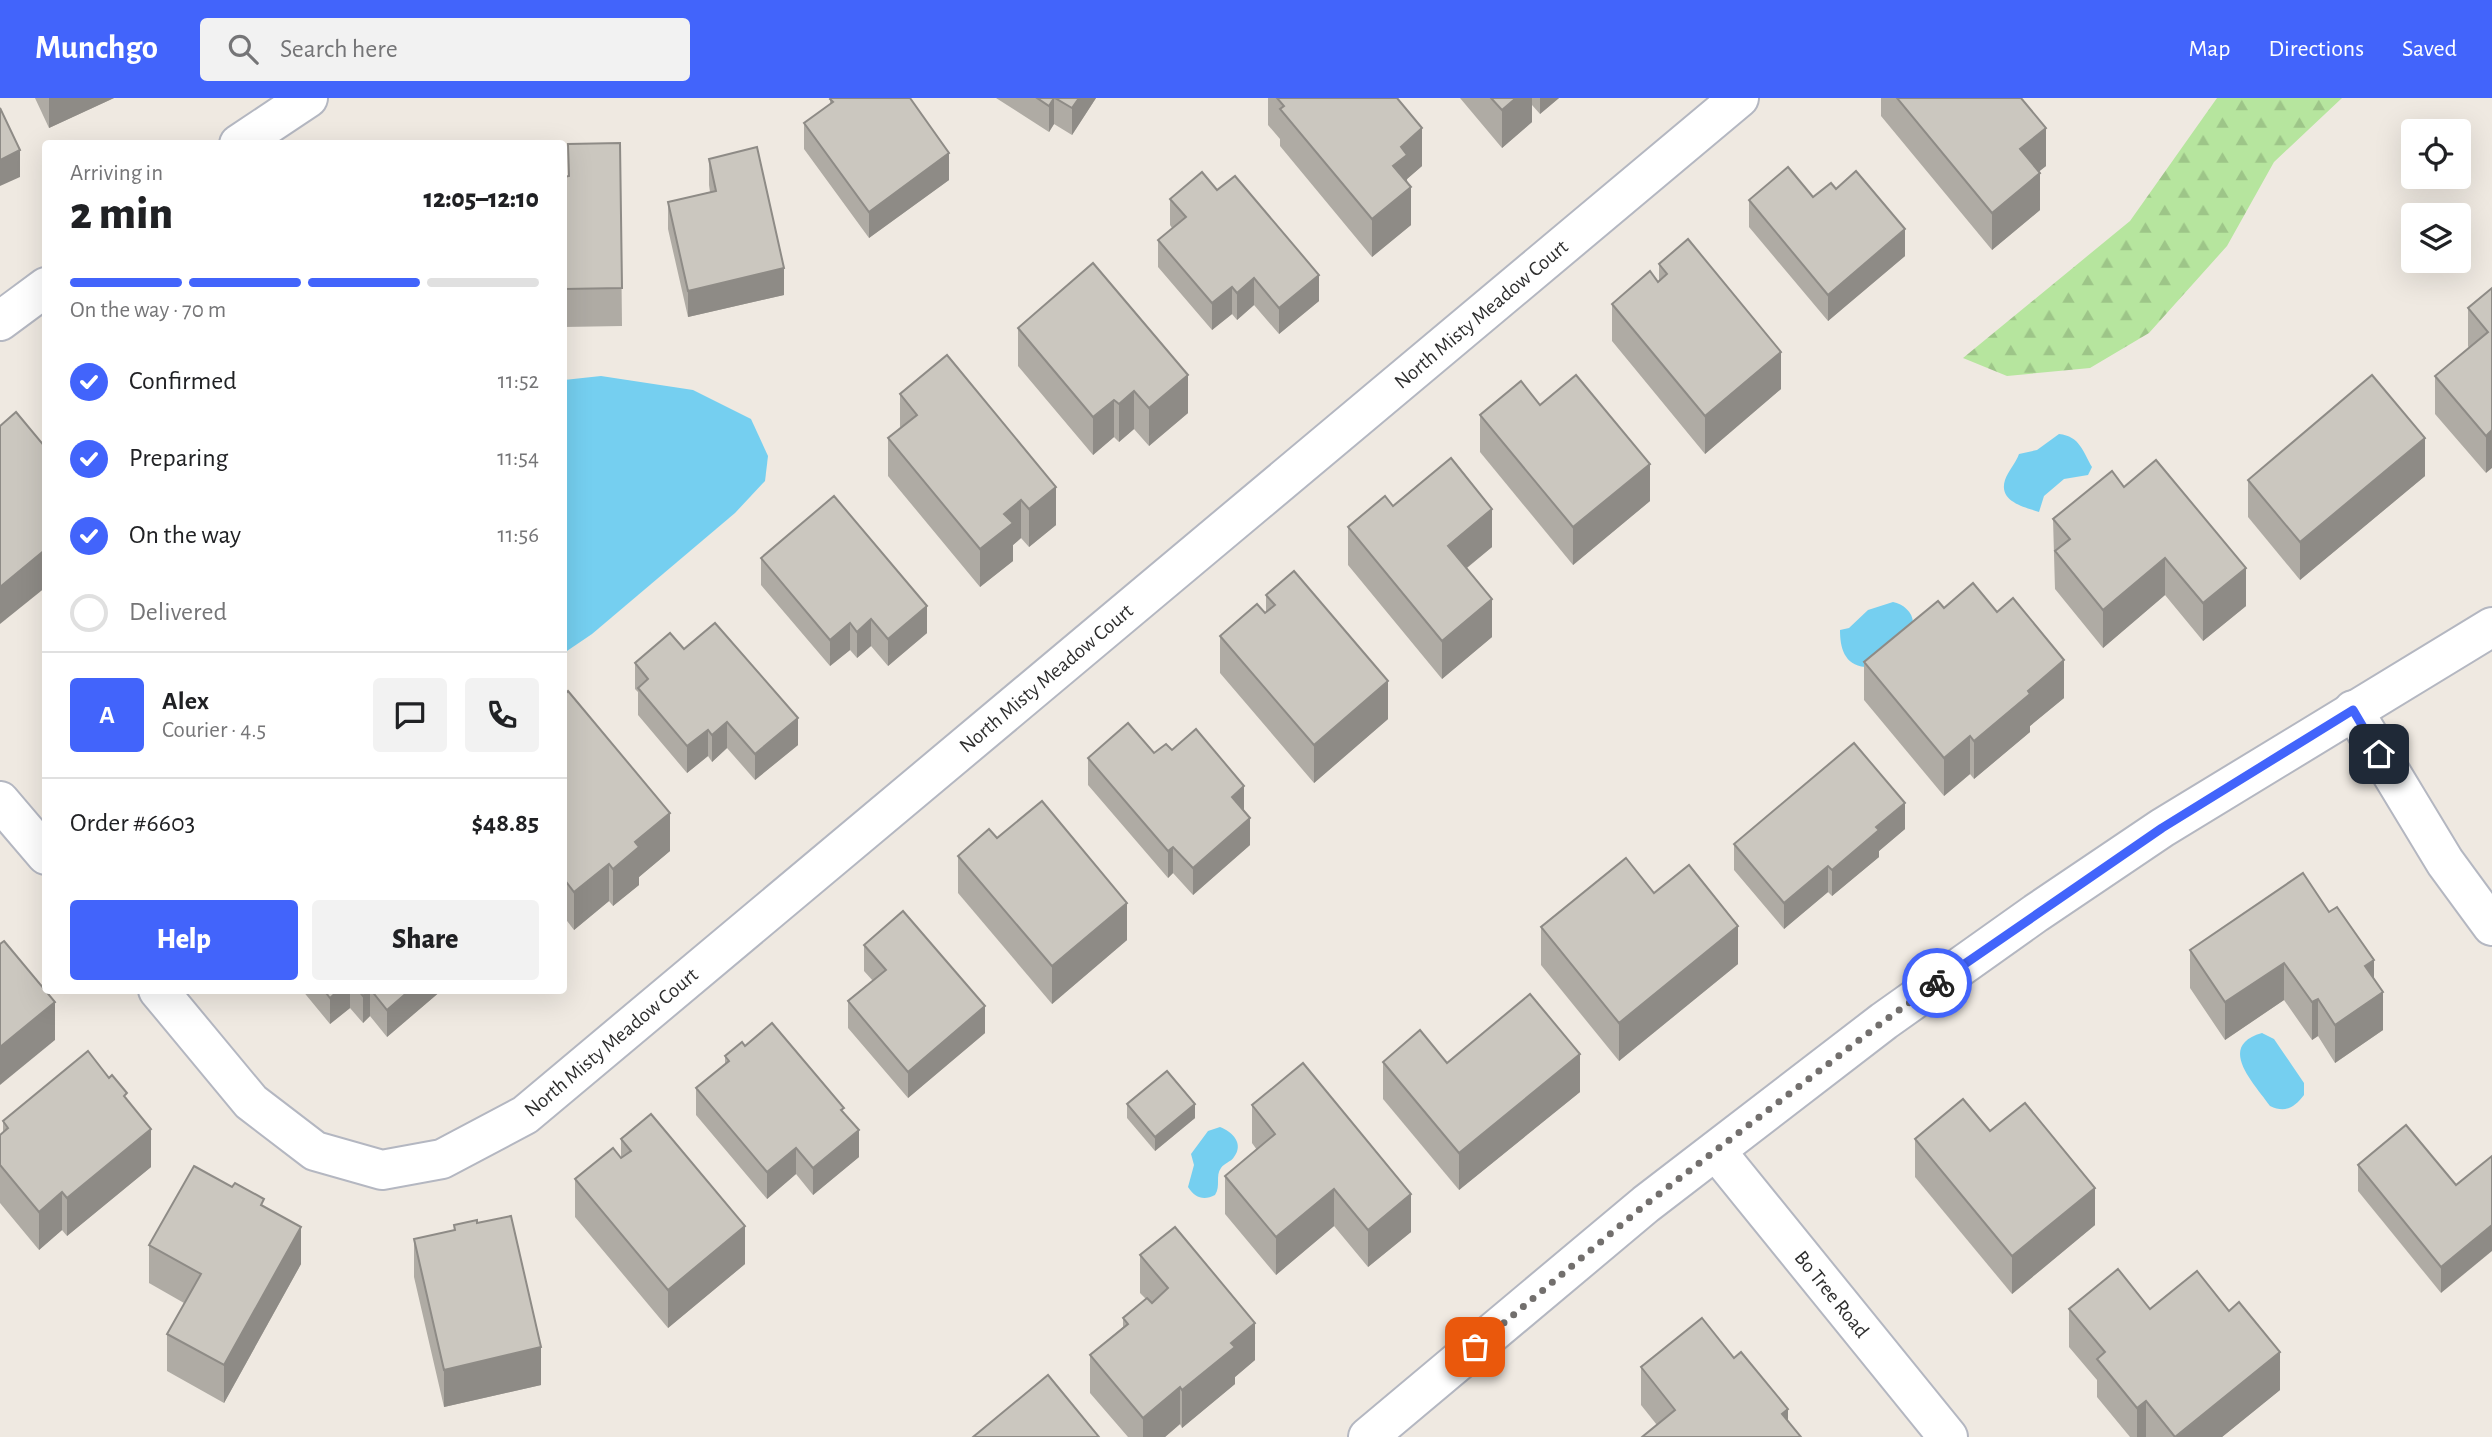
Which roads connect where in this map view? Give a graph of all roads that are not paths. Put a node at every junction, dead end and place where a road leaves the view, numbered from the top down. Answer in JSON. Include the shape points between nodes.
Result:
{"nodes":[{"id":1,"x":308,"y":98,"type":"edge"},
{"id":2,"x":1739,"y":98,"type":"edge"},
{"id":3,"x":245,"y":140,"type":"edge"},
{"id":4,"x":42,"y":290,"type":"edge"},
{"id":5,"x":0,"y":321,"type":"edge"},
{"id":6,"x":2492,"y":627,"type":"edge"},
{"id":7,"x":2353,"y":710,"type":"junction"},
{"id":8,"x":0,"y":801,"type":"edge"},
{"id":9,"x":42,"y":851,"type":"edge"},
{"id":10,"x":2492,"y":926,"type":"edge"},
{"id":11,"x":161,"y":994,"type":"edge"},
{"id":12,"x":1716,"y":1151,"type":"junction"},
{"id":13,"x":1368,"y":1437,"type":"edge"},
{"id":14,"x":1948,"y":1437,"type":"edge"}],
"edges":[{"from":1,"to":3,"type":"street"},
{"from":2,"to":11,"type":"street","name":"North Misty Meadow Court","via":[[525,1115],[442,1159],[382,1170],[315,1151],[251,1102]]},
{"from":4,"to":5,"type":"street"},
{"from":6,"to":7,"type":"street"},
{"from":7,"to":10,"type":"street","via":[[2445,862]]},
{"from":7,"to":12,"type":"street","via":[[2162,828],[2036,913],[1884,1021]]},
{"from":8,"to":9,"type":"street"},
{"from":12,"to":13,"type":"street"},
{"from":12,"to":14,"type":"street","name":"Bo Tree Road"}]}
